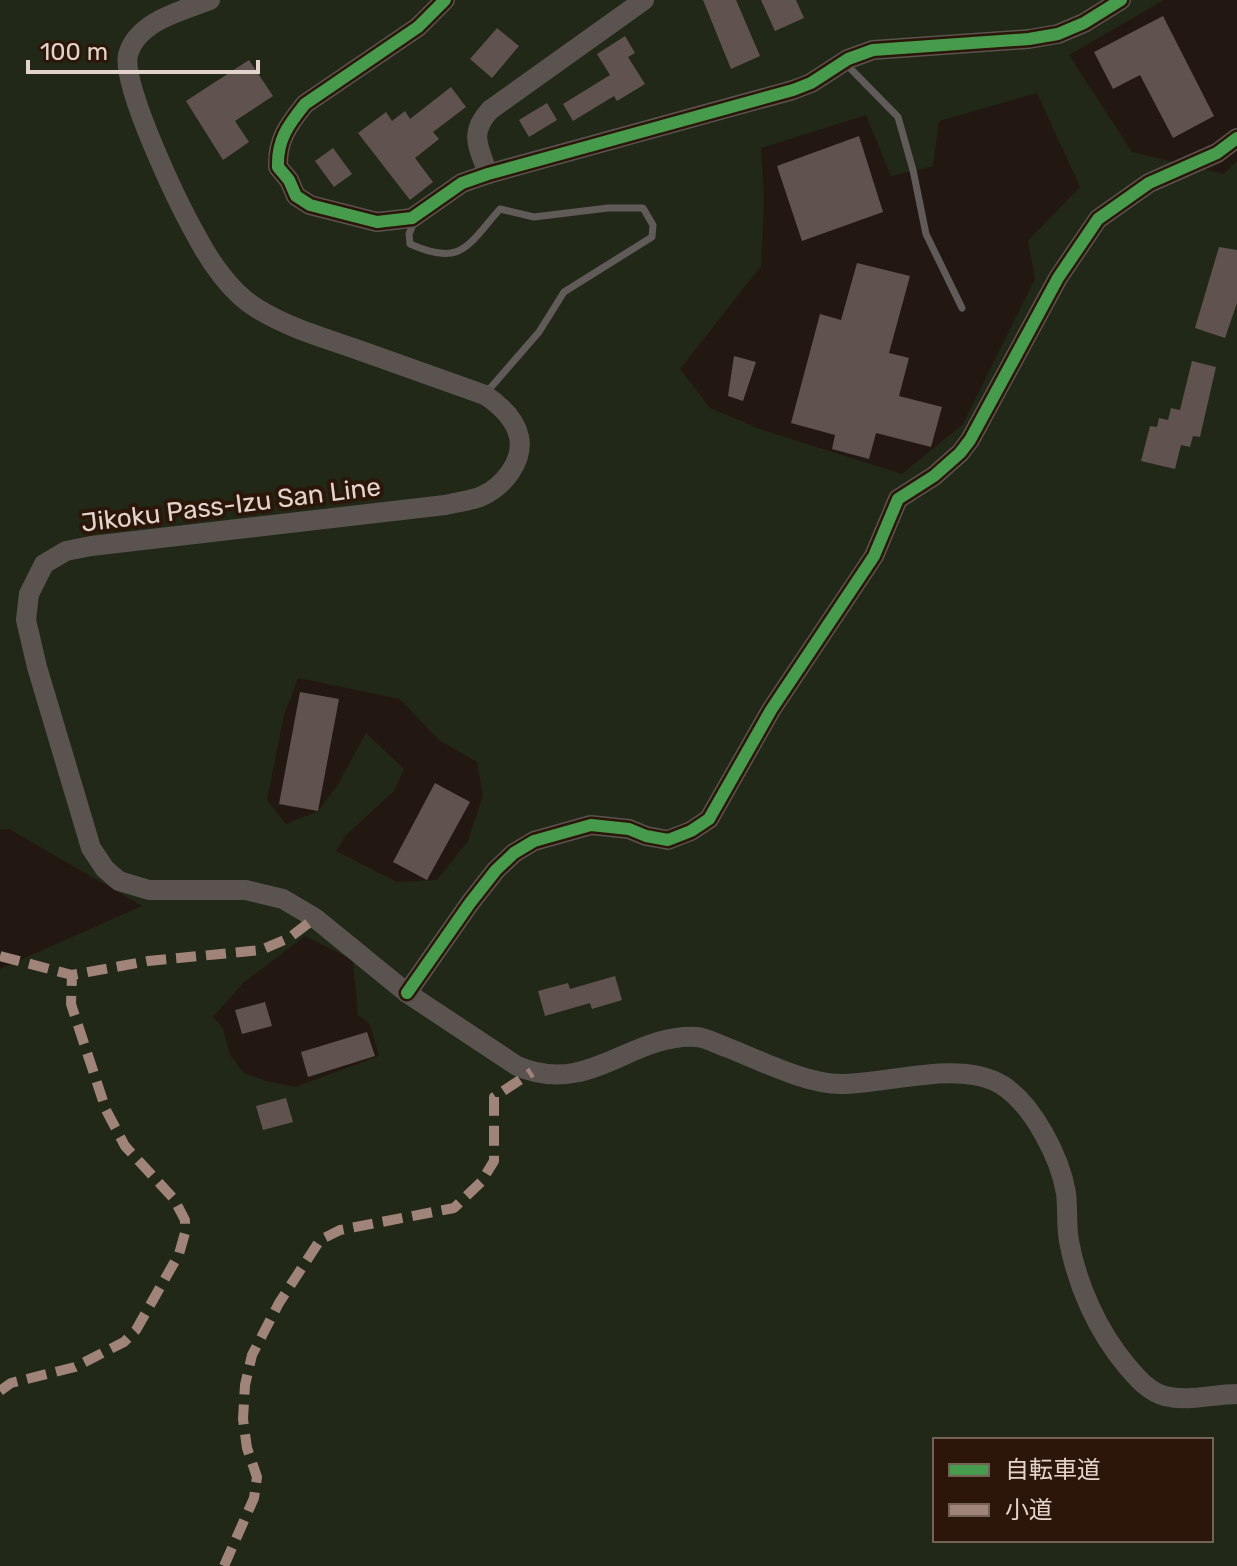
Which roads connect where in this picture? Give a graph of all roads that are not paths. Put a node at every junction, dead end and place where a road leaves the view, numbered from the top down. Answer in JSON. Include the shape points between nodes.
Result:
{"nodes":[{"id":1,"x":210,"y":0,"type":"edge"},
{"id":2,"x":445,"y":0,"type":"edge"},
{"id":3,"x":644,"y":0,"type":"edge"},
{"id":4,"x":1121,"y":0,"type":"edge"},
{"id":5,"x":844,"y":62,"type":"junction"},
{"id":6,"x":1237,"y":138,"type":"edge"},
{"id":7,"x":488,"y":174,"type":"junction"},
{"id":8,"x":416,"y":215,"type":"junction"},
{"id":9,"x":962,"y":308,"type":"dead end"},
{"id":10,"x":485,"y":395,"type":"junction"},
{"id":11,"x":407,"y":993,"type":"junction"},
{"id":12,"x":1237,"y":1394,"type":"edge"}],
"edges":[{"from":1,"to":10,"type":"main road","name":"Jikoku Pass-Izu San Line","via":[[161,18],[137,37],[128,56],[128,77],[135,104],[196,236],[232,288],[293,327]]},
{"from":2,"to":8,"type":"main road","via":[[418,27],[305,104],[277,147],[278,167],[296,196],[310,205],[377,222]]},
{"from":3,"to":7,"type":"main road","via":[[479,122],[475,137]]},
{"from":4,"to":5,"type":"main road","via":[[1058,34],[873,50]]},
{"from":5,"to":7,"type":"main road","via":[[793,90]]},
{"from":5,"to":9,"type":"lane","via":[[898,117],[926,234]]},
{"from":6,"to":11,"type":"main road","via":[[1217,153],[1149,183],[1098,219],[1058,278],[970,440],[934,476],[898,499],[874,556],[771,710],[709,819],[668,840],[591,825],[534,841],[496,870]]},
{"from":7,"to":8,"type":"main road","via":[[462,183]]},
{"from":8,"to":10,"type":"lane","via":[[410,244],[442,254],[453,254],[470,243],[500,209],[534,217],[643,208],[653,225],[652,237],[564,292],[539,332]]},
{"from":10,"to":11,"type":"main road","name":"Jikoku Pass-Izu San Line","via":[[500,405],[520,440],[513,469],[482,496],[445,505],[66,551],[44,564],[29,594],[26,620],[37,667],[91,848],[105,869],[119,881],[149,890],[246,890],[283,899],[315,918]]},
{"from":11,"to":12,"type":"main road","name":"Jikoku Pass-Izu San Line","via":[[517,1066],[548,1075],[586,1072],[651,1046],[700,1037],[819,1082],[956,1073],[979,1075],[1003,1086],[1024,1105],[1053,1148],[1066,1192],[1079,1281],[1116,1353],[1137,1379],[1162,1395],[1186,1399]]}]}
